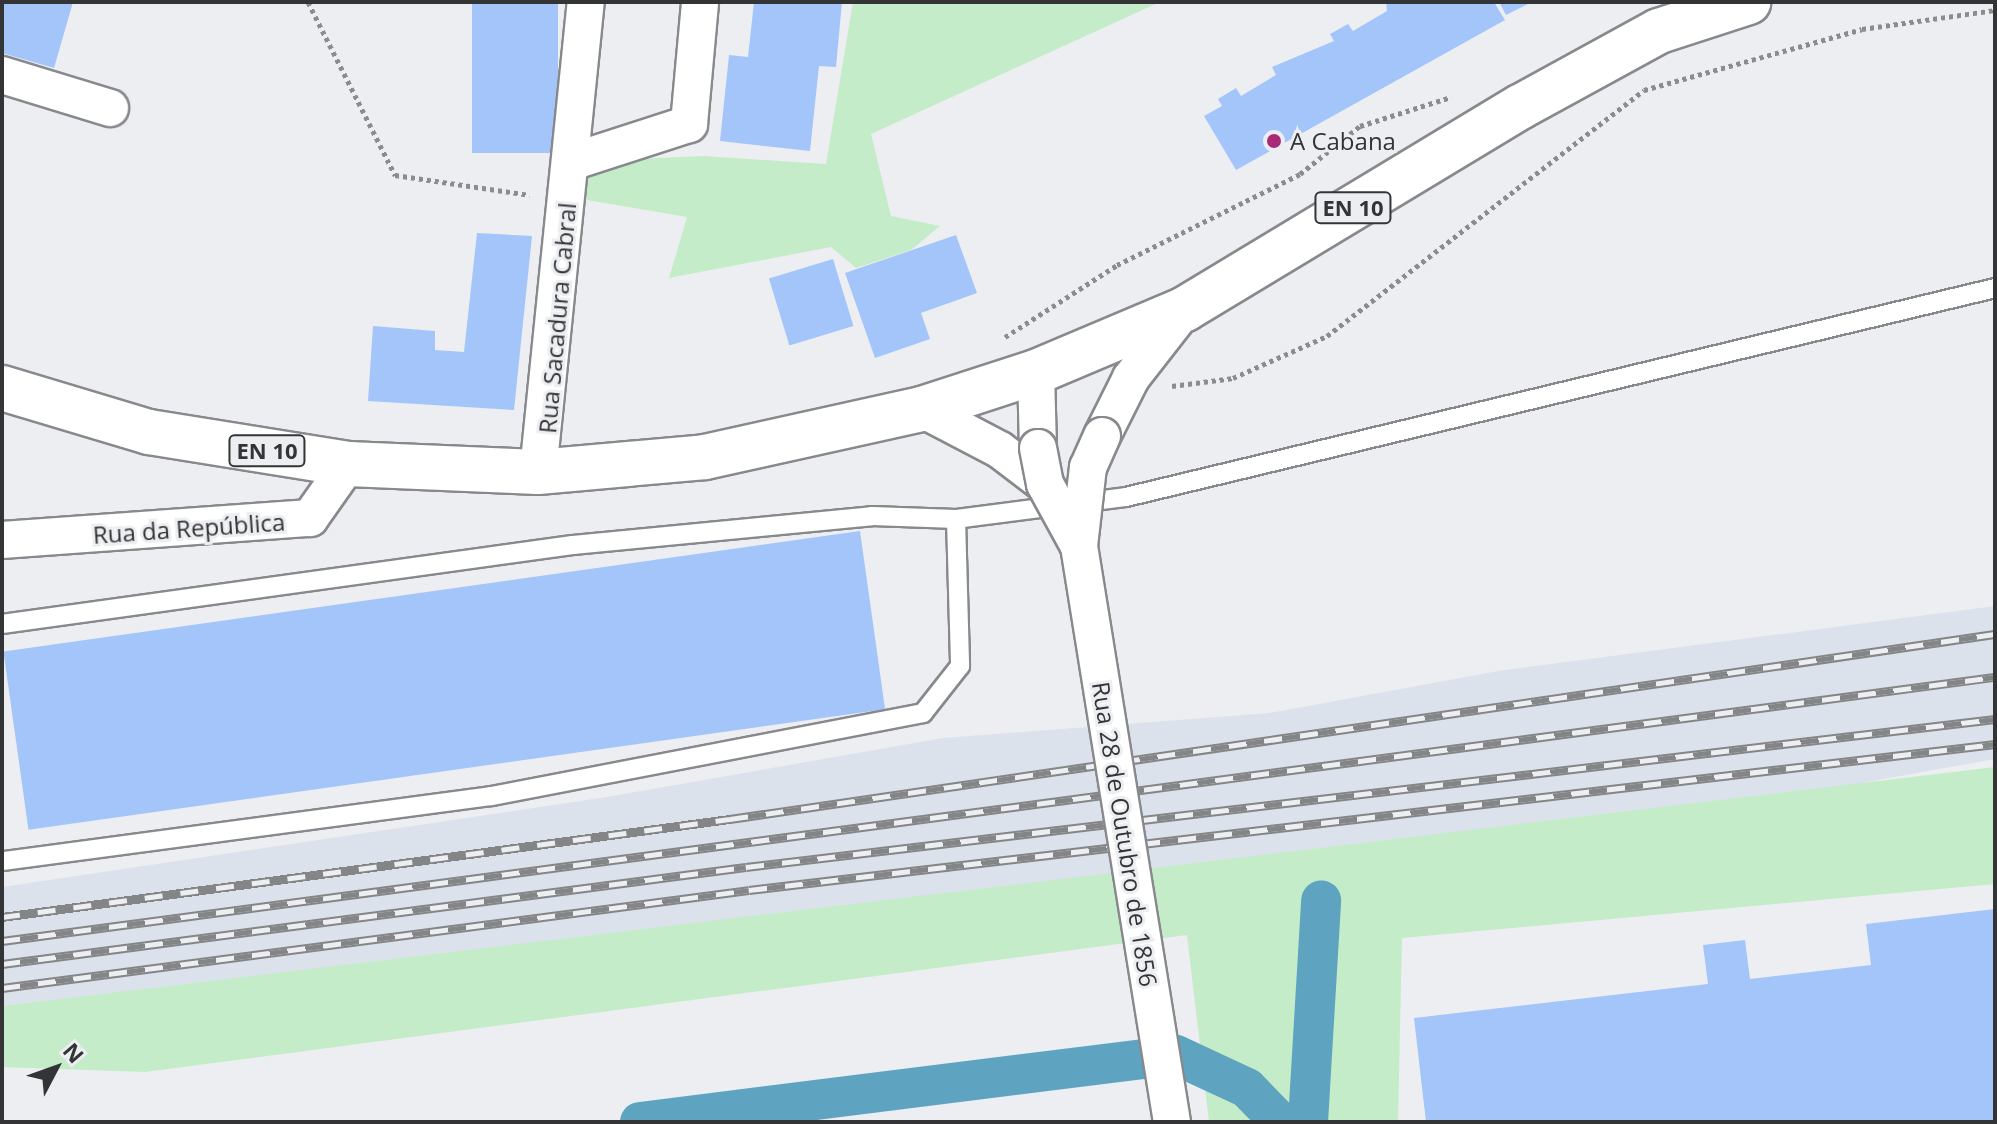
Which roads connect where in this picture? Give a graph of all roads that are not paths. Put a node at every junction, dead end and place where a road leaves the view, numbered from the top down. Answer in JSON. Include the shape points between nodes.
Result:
{"nodes":[{"id":1,"x":586,"y":2,"type":"edge"},
{"id":2,"x":700,"y":2,"type":"edge"},
{"id":3,"x":1748,"y":2,"type":"edge"},
{"id":4,"x":2,"y":75,"type":"edge"},
{"id":5,"x":110,"y":108,"type":"dead end"},
{"id":6,"x":571,"y":162,"type":"junction"},
{"id":7,"x":1995,"y":288,"type":"edge"},
{"id":8,"x":1185,"y":309,"type":"junction"},
{"id":9,"x":1036,"y":372,"type":"junction"},
{"id":10,"x":2,"y":388,"type":"edge"},
{"id":11,"x":922,"y":409,"type":"junction"},
{"id":12,"x":348,"y":464,"type":"junction"},
{"id":13,"x":538,"y":472,"type":"junction"},
{"id":14,"x":1045,"y":484,"type":"junction"},
{"id":15,"x":956,"y":519,"type":"junction"},
{"id":16,"x":2,"y":540,"type":"edge"},
{"id":17,"x":1079,"y":546,"type":"junction"},
{"id":18,"x":2,"y":624,"type":"edge"},
{"id":19,"x":2,"y":861,"type":"edge"},
{"id":20,"x":1172,"y":1122,"type":"edge"}],
"edges":[{"from":1,"to":6,"type":"street","name":"Rua Sacadura Cabral"},
{"from":2,"to":6,"type":"street","via":[[689,124]]},
{"from":3,"to":8,"type":"main road","number":"EN 10","via":[[1659,31],[1520,107]]},
{"from":4,"to":5,"type":"street"},
{"from":6,"to":13,"type":"street","name":"Rua Sacadura Cabral"},
{"from":7,"to":15,"type":"lane","via":[[1126,497]]},
{"from":8,"to":9,"type":"main road","number":"EN 10"},
{"from":8,"to":17,"type":"street","name":"Rua 28 de Outubro de 1856","bridge":true,"via":[[1131,378],[1088,467]]},
{"from":9,"to":11,"type":"main road","number":"EN 10"},
{"from":9,"to":14,"type":"street","name":"Rua 28 de Outubro de 1856","bridge":true,"via":[[1038,448]]},
{"from":10,"to":12,"type":"main road","number":"EN 10","via":[[149,432]]},
{"from":11,"to":13,"type":"main road","number":"EN 10","via":[[705,457]]},
{"from":11,"to":14,"type":"street","name":"Rua 28 de Outubro de 1856","via":[[1000,450]]},
{"from":12,"to":13,"type":"main road","number":"EN 10"},
{"from":12,"to":16,"type":"street","name":"Rua da República","via":[[310,518]]},
{"from":14,"to":17,"type":"street","name":"Rua 28 de Outubro de 1856","bridge":true},
{"from":15,"to":18,"type":"lane","via":[[872,516],[573,545]]},
{"from":15,"to":19,"type":"lane","via":[[960,666],[923,713],[491,796]]},
{"from":17,"to":20,"type":"street","name":"Rua 28 de Outubro de 1856","bridge":true}]}
